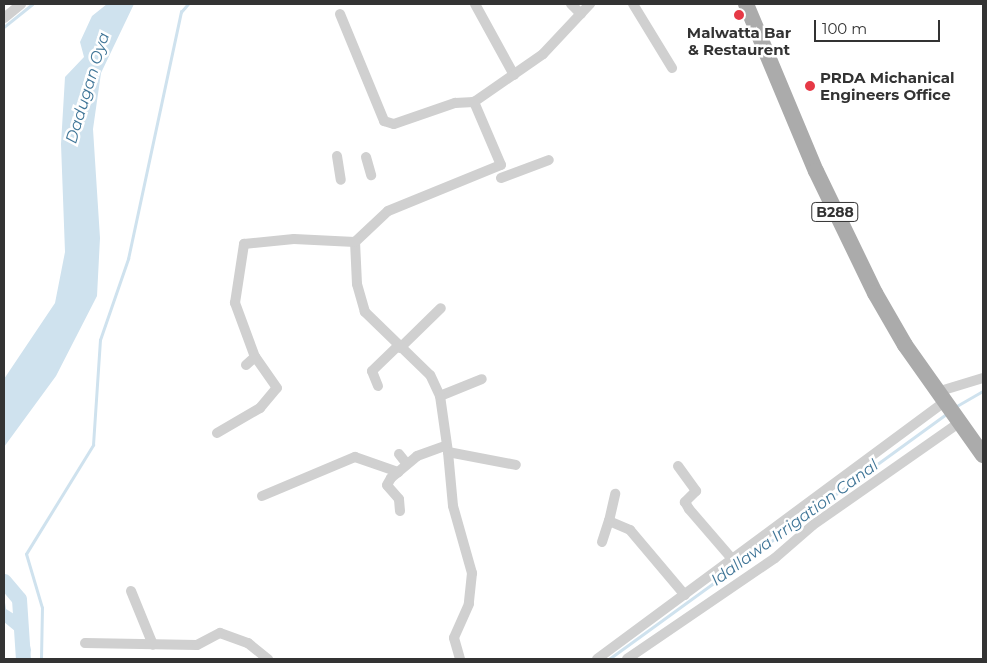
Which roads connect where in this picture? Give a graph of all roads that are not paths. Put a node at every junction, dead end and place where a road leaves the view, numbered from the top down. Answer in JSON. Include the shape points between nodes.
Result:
{"nodes":[{"id":1,"x":21,"y":4,"type":"edge"},
{"id":2,"x":474,"y":4,"type":"edge"},
{"id":3,"x":571,"y":4,"type":"edge"},
{"id":4,"x":590,"y":4,"type":"edge"},
{"id":5,"x":632,"y":4,"type":"edge"},
{"id":6,"x":746,"y":4,"type":"edge"},
{"id":7,"x":340,"y":14,"type":"dead end"},
{"id":8,"x":581,"y":14,"type":"junction"},
{"id":9,"x":4,"y":18,"type":"edge"},
{"id":10,"x":672,"y":68,"type":"dead end"},
{"id":11,"x":514,"y":75,"type":"junction"},
{"id":12,"x":474,"y":102,"type":"junction"},
{"id":13,"x":337,"y":156,"type":"dead end"},
{"id":14,"x":366,"y":157,"type":"dead end"},
{"id":15,"x":549,"y":160,"type":"dead end"},
{"id":16,"x":371,"y":175,"type":"dead end"},
{"id":17,"x":501,"y":178,"type":"dead end"},
{"id":18,"x":341,"y":180,"type":"dead end"},
{"id":19,"x":355,"y":242,"type":"junction"},
{"id":20,"x":441,"y":308,"type":"dead end"},
{"id":21,"x":399,"y":347,"type":"junction"},
{"id":22,"x":255,"y":357,"type":"junction"},
{"id":23,"x":246,"y":365,"type":"dead end"},
{"id":24,"x":983,"y":378,"type":"edge"},
{"id":25,"x":482,"y":379,"type":"dead end"},
{"id":26,"x":378,"y":386,"type":"dead end"},
{"id":27,"x":440,"y":396,"type":"junction"},
{"id":28,"x":940,"y":397,"type":"junction"},
{"id":29,"x":960,"y":422,"type":"junction"},
{"id":30,"x":217,"y":433,"type":"dead end"},
{"id":31,"x":446,"y":449,"type":"junction"},
{"id":32,"x":399,"y":454,"type":"dead end"},
{"id":33,"x":983,"y":455,"type":"edge"},
{"id":34,"x":406,"y":463,"type":"junction"},
{"id":35,"x":516,"y":465,"type":"dead end"},
{"id":36,"x":678,"y":466,"type":"dead end"},
{"id":37,"x":398,"y":472,"type":"junction"},
{"id":38,"x":615,"y":494,"type":"dead end"},
{"id":39,"x":262,"y":496,"type":"dead end"},
{"id":40,"x":400,"y":511,"type":"dead end"},
{"id":41,"x":609,"y":520,"type":"junction"},
{"id":42,"x":602,"y":542,"type":"dead end"},
{"id":43,"x":733,"y":560,"type":"junction"},
{"id":44,"x":131,"y":591,"type":"dead end"},
{"id":45,"x":685,"y":595,"type":"junction"},
{"id":46,"x":84,"y":643,"type":"dead end"},
{"id":47,"x":153,"y":645,"type":"junction"},
{"id":48,"x":268,"y":659,"type":"edge"},
{"id":49,"x":460,"y":659,"type":"edge"},
{"id":50,"x":598,"y":659,"type":"edge"},
{"id":51,"x":627,"y":659,"type":"edge"}],
"edges":[{"from":1,"to":9,"type":"street"},
{"from":2,"to":11,"type":"street"},
{"from":3,"to":8,"type":"street"},
{"from":4,"to":8,"type":"street"},
{"from":5,"to":10,"type":"street"},
{"from":6,"to":28,"type":"main road","number":"B288","via":[[847,238],[894,326]]},
{"from":7,"to":12,"type":"street","via":[[384,120],[394,124],[455,103]]},
{"from":8,"to":11,"type":"street","via":[[543,54]]},
{"from":11,"to":12,"type":"street"},
{"from":12,"to":19,"type":"street","via":[[501,165],[388,211]]},
{"from":13,"to":18,"type":"street"},
{"from":14,"to":16,"type":"street"},
{"from":15,"to":17,"type":"street"},
{"from":19,"to":21,"type":"street","via":[[356,275],[365,312]]},
{"from":19,"to":22,"type":"street","via":[[294,239],[244,244],[235,303]]},
{"from":20,"to":21,"type":"street"},
{"from":21,"to":26,"type":"street","via":[[372,371]]},
{"from":21,"to":27,"type":"street","via":[[430,375]]},
{"from":22,"to":23,"type":"street"},
{"from":22,"to":30,"type":"street","via":[[277,388],[260,408]]},
{"from":24,"to":28,"type":"street"},
{"from":25,"to":27,"type":"street"},
{"from":27,"to":31,"type":"street"},
{"from":28,"to":29,"type":"main road","number":"B288"},
{"from":28,"to":43,"type":"street"},
{"from":29,"to":33,"type":"main road","number":"B288"},
{"from":29,"to":51,"type":"street","via":[[812,525],[775,558]]},
{"from":31,"to":34,"type":"street"},
{"from":31,"to":35,"type":"street"},
{"from":31,"to":49,"type":"street","via":[[453,506],[472,573],[469,604],[454,638]]},
{"from":32,"to":34,"type":"street"},
{"from":34,"to":37,"type":"street"},
{"from":36,"to":43,"type":"street","via":[[696,491],[686,502],[689,509]]},
{"from":37,"to":39,"type":"street","via":[[355,457]]},
{"from":37,"to":40,"type":"street","via":[[387,486],[398,499]]},
{"from":38,"to":41,"type":"street"},
{"from":41,"to":42,"type":"street"},
{"from":41,"to":45,"type":"street","via":[[630,530]]},
{"from":43,"to":45,"type":"street"},
{"from":44,"to":47,"type":"street"},
{"from":45,"to":50,"type":"street"},
{"from":46,"to":47,"type":"street"},
{"from":47,"to":48,"type":"street","via":[[197,645],[220,633],[248,643]]}]}
